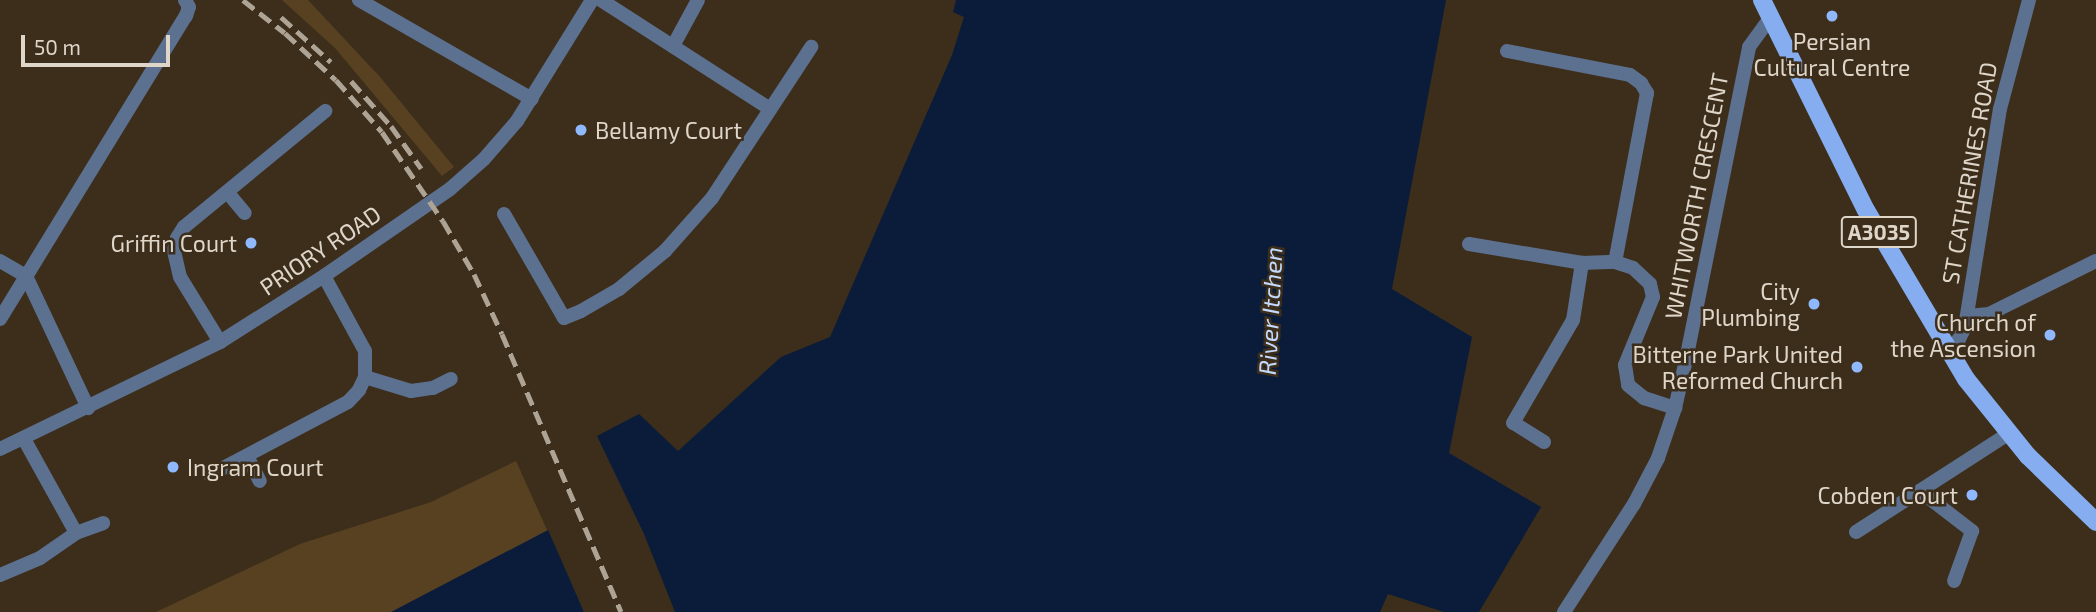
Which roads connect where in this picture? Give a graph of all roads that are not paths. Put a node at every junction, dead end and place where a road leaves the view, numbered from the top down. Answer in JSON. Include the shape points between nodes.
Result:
{"nodes":[{"id":1,"x":359,"y":0,"type":"edge"},
{"id":2,"x":592,"y":0,"type":"edge"},
{"id":3,"x":601,"y":0,"type":"edge"},
{"id":4,"x":698,"y":0,"type":"edge"},
{"id":5,"x":1762,"y":0,"type":"edge"},
{"id":6,"x":2029,"y":0,"type":"edge"},
{"id":7,"x":187,"y":3,"type":"edge"},
{"id":8,"x":1771,"y":17,"type":"junction"},
{"id":9,"x":673,"y":46,"type":"junction"},
{"id":10,"x":811,"y":47,"type":"dead end"},
{"id":11,"x":1507,"y":51,"type":"dead end"},
{"id":12,"x":532,"y":99,"type":"junction"},
{"id":13,"x":770,"y":109,"type":"junction"},
{"id":14,"x":326,"y":111,"type":"dead end"},
{"id":15,"x":229,"y":193,"type":"junction"},
{"id":16,"x":245,"y":214,"type":"dead end"},
{"id":17,"x":504,"y":214,"type":"dead end"},
{"id":18,"x":1469,"y":244,"type":"dead end"},
{"id":19,"x":0,"y":261,"type":"edge"},
{"id":20,"x":2096,"y":261,"type":"edge"},
{"id":21,"x":1615,"y":262,"type":"junction"},
{"id":22,"x":1582,"y":263,"type":"junction"},
{"id":23,"x":26,"y":276,"type":"junction"},
{"id":24,"x":324,"y":276,"type":"junction"},
{"id":25,"x":1967,"y":316,"type":"junction"},
{"id":26,"x":0,"y":319,"type":"edge"},
{"id":27,"x":220,"y":342,"type":"junction"},
{"id":28,"x":1948,"y":351,"type":"junction"},
{"id":29,"x":365,"y":377,"type":"junction"},
{"id":30,"x":451,"y":379,"type":"dead end"},
{"id":31,"x":88,"y":408,"type":"junction"},
{"id":32,"x":1675,"y":408,"type":"junction"},
{"id":33,"x":2008,"y":434,"type":"junction"},
{"id":34,"x":24,"y":439,"type":"junction"},
{"id":35,"x":1544,"y":442,"type":"dead end"},
{"id":36,"x":0,"y":449,"type":"edge"},
{"id":37,"x":247,"y":456,"type":"junction"},
{"id":38,"x":210,"y":475,"type":"dead end"},
{"id":39,"x":260,"y":481,"type":"dead end"},
{"id":40,"x":1920,"y":491,"type":"junction"},
{"id":41,"x":2096,"y":522,"type":"edge"},
{"id":42,"x":103,"y":523,"type":"dead end"},
{"id":43,"x":76,"y":533,"type":"junction"},
{"id":44,"x":1856,"y":533,"type":"dead end"},
{"id":45,"x":0,"y":575,"type":"edge"},
{"id":46,"x":1954,"y":581,"type":"dead end"},
{"id":47,"x":1564,"y":612,"type":"edge"}],
"edges":[{"from":1,"to":12,"type":"street"},
{"from":2,"to":12,"type":"street","name":"PRIORY ROAD"},
{"from":3,"to":9,"type":"street"},
{"from":4,"to":9,"type":"street"},
{"from":5,"to":8,"type":"main road","number":"A3035"},
{"from":6,"to":25,"type":"street","name":"ST CATHERINES ROAD","via":[[2000,110]]},
{"from":7,"to":23,"type":"street"},
{"from":8,"to":28,"type":"main road","number":"A3035","via":[[1866,209]]},
{"from":8,"to":32,"type":"street","name":"WHITWORTH CRESCENT","via":[[1752,39],[1746,59]]},
{"from":9,"to":13,"type":"street"},
{"from":10,"to":13,"type":"street"},
{"from":11,"to":21,"type":"street","via":[[1630,75],[1647,93]]},
{"from":12,"to":24,"type":"street","name":"PRIORY ROAD","via":[[469,174]]},
{"from":13,"to":17,"type":"street","via":[[712,198],[665,251],[619,289],[564,318]]},
{"from":14,"to":15,"type":"street"},
{"from":15,"to":16,"type":"street"},
{"from":15,"to":27,"type":"street","via":[[184,227],[174,250],[180,277]]},
{"from":18,"to":22,"type":"street"},
{"from":19,"to":23,"type":"street"},
{"from":20,"to":25,"type":"street","via":[[1989,314]]},
{"from":21,"to":22,"type":"street"},
{"from":21,"to":32,"type":"street","via":[[1633,268],[1650,284],[1653,298],[1625,365],[1628,385],[1644,398]]},
{"from":22,"to":35,"type":"street","via":[[1573,320],[1513,423]]},
{"from":23,"to":26,"type":"street"},
{"from":23,"to":31,"type":"street"},
{"from":24,"to":27,"type":"street","name":"PRIORY ROAD"},
{"from":24,"to":29,"type":"street","via":[[365,351]]},
{"from":25,"to":28,"type":"street","name":"ST CATHERINES ROAD","via":[[1963,333]]},
{"from":27,"to":31,"type":"street","name":"PRIORY ROAD"},
{"from":28,"to":33,"type":"main road","number":"A3035"},
{"from":29,"to":30,"type":"street","via":[[411,391]]},
{"from":29,"to":37,"type":"street","via":[[348,402]]},
{"from":31,"to":34,"type":"street","name":"PRIORY ROAD"},
{"from":32,"to":47,"type":"street","name":"WHITWORTH CRESCENT","via":[[1658,458],[1634,504]]},
{"from":33,"to":40,"type":"street"},
{"from":33,"to":41,"type":"main road","number":"A3035"},
{"from":34,"to":36,"type":"street","name":"PRIORY ROAD"},
{"from":34,"to":43,"type":"street"},
{"from":37,"to":38,"type":"street"},
{"from":37,"to":39,"type":"street"},
{"from":40,"to":44,"type":"street"},
{"from":40,"to":46,"type":"street","via":[[1972,531]]},
{"from":42,"to":43,"type":"street"},
{"from":43,"to":45,"type":"street","via":[[40,558]]}]}
